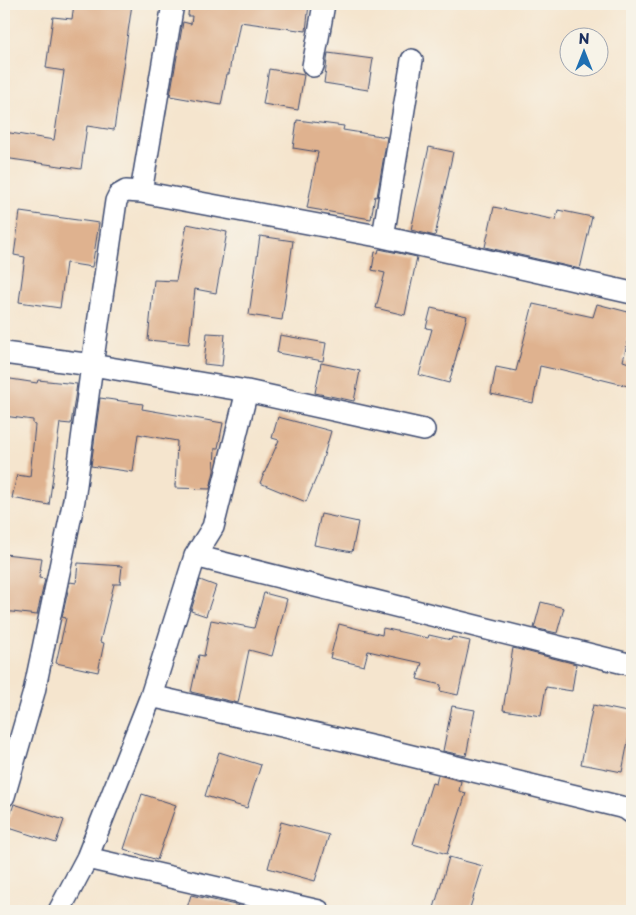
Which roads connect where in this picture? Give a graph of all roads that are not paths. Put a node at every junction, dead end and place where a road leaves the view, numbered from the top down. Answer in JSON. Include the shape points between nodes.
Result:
{"nodes":[{"id":1,"x":172,"y":4,"type":"edge"},
{"id":2,"x":324,"y":4,"type":"edge"},
{"id":3,"x":412,"y":60,"type":"dead end"},
{"id":4,"x":313,"y":66,"type":"dead end"},
{"id":5,"x":141,"y":192,"type":"junction"},
{"id":6,"x":383,"y":236,"type":"junction"},
{"id":7,"x":632,"y":293,"type":"edge"},
{"id":8,"x":4,"y":353,"type":"edge"},
{"id":9,"x":92,"y":364,"type":"junction"},
{"id":10,"x":247,"y":391,"type":"junction"},
{"id":11,"x":424,"y":430,"type":"dead end"},
{"id":12,"x":195,"y":556,"type":"junction"},
{"id":13,"x":632,"y":666,"type":"edge"},
{"id":14,"x":151,"y":696,"type":"junction"},
{"id":15,"x":4,"y":796,"type":"edge"},
{"id":16,"x":632,"y":813,"type":"edge"},
{"id":17,"x":87,"y":858,"type":"junction"},
{"id":18,"x":59,"y":911,"type":"edge"},
{"id":19,"x":320,"y":911,"type":"edge"}],
"edges":[{"from":1,"to":5,"type":"street"},
{"from":2,"to":4,"type":"street"},
{"from":3,"to":6,"type":"street"},
{"from":5,"to":6,"type":"street"},
{"from":5,"to":9,"type":"street","via":[[126,191],[116,201]]},
{"from":6,"to":7,"type":"street"},
{"from":8,"to":9,"type":"street"},
{"from":9,"to":10,"type":"street"},
{"from":9,"to":15,"type":"street","via":[[74,500],[34,692]]},
{"from":10,"to":11,"type":"street"},
{"from":10,"to":12,"type":"street","via":[[213,527]]},
{"from":12,"to":13,"type":"street"},
{"from":12,"to":14,"type":"street"},
{"from":14,"to":16,"type":"street","via":[[625,808]]},
{"from":14,"to":17,"type":"street"},
{"from":17,"to":18,"type":"street"},
{"from":17,"to":19,"type":"street"}]}
